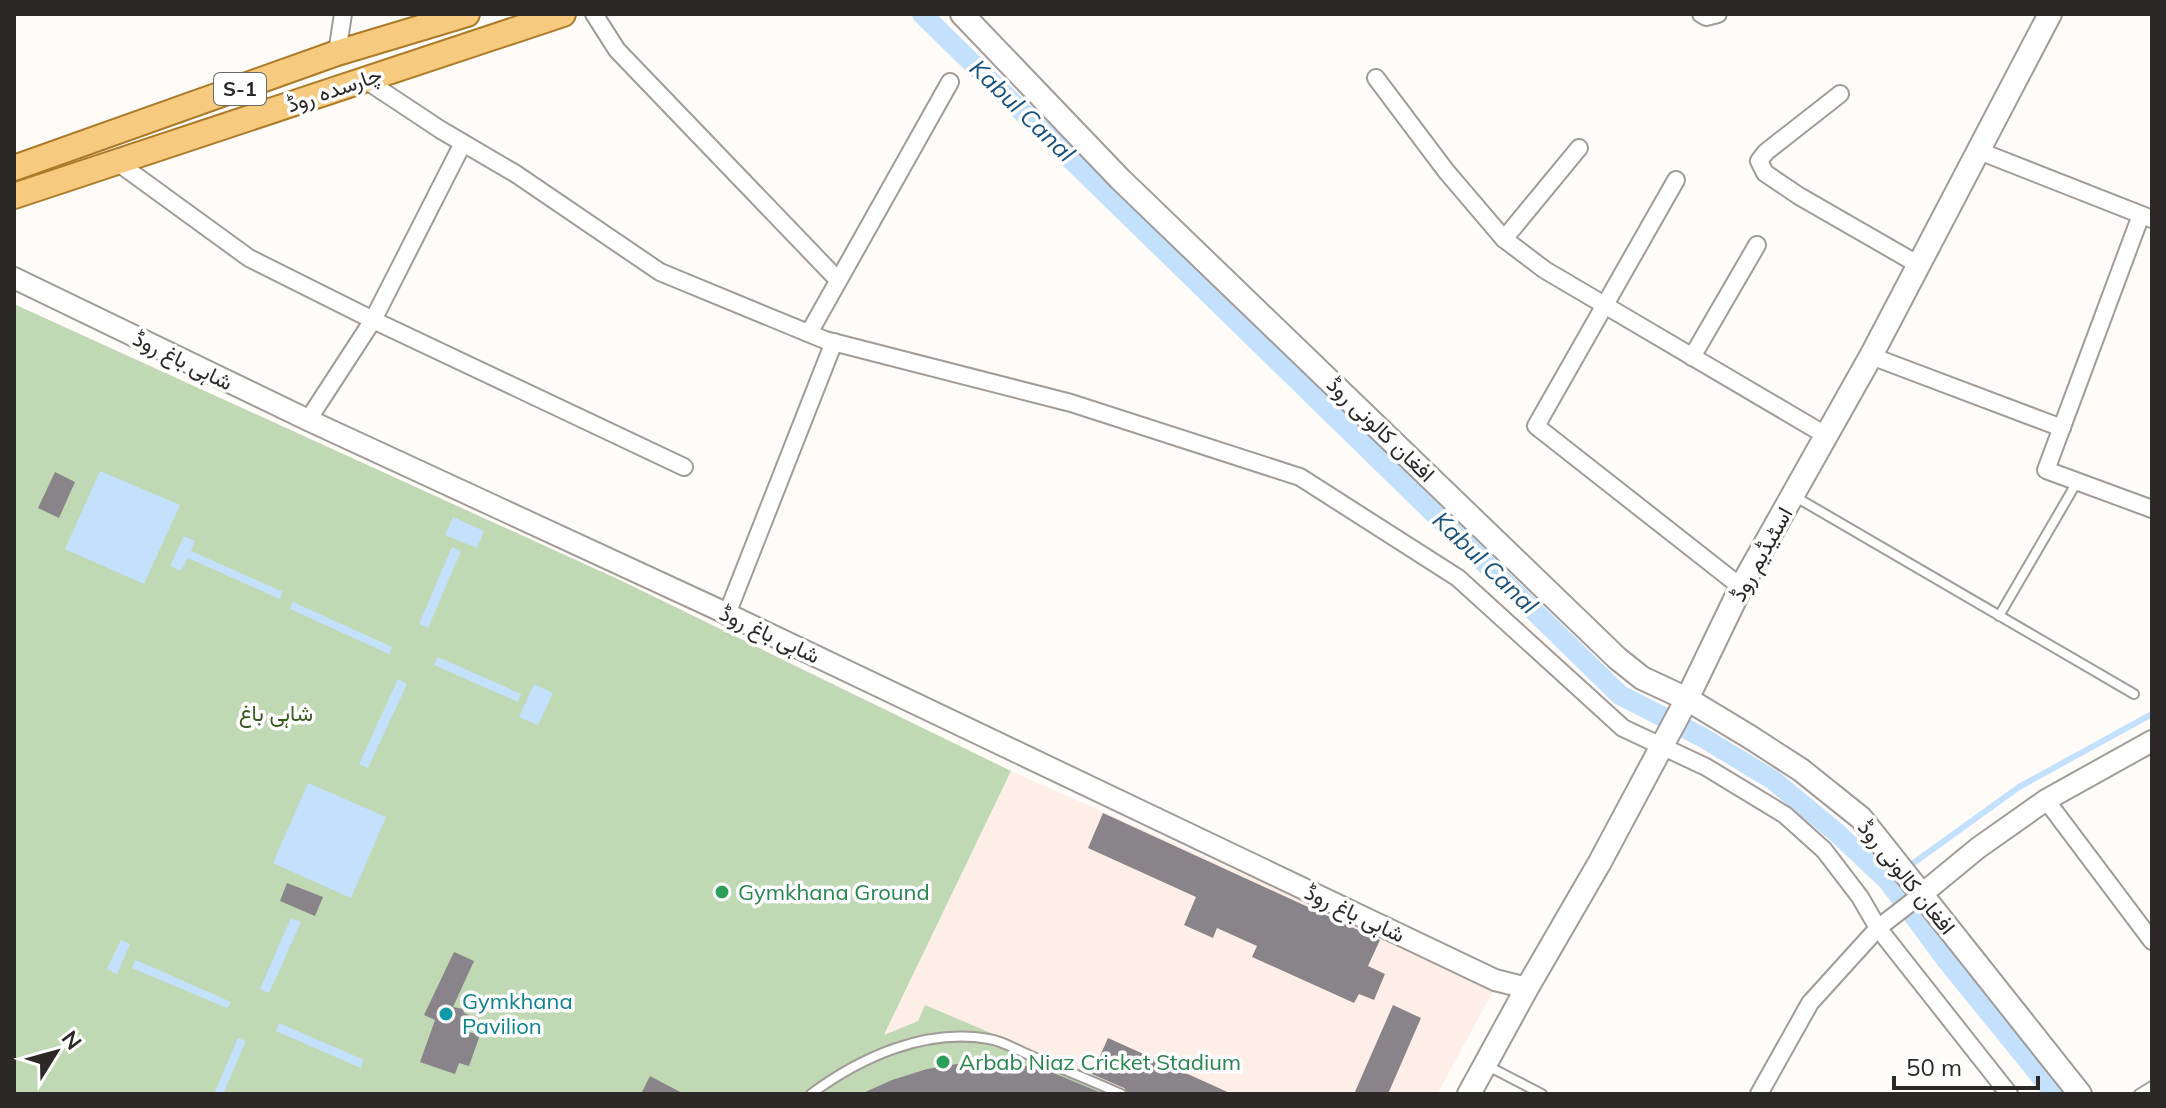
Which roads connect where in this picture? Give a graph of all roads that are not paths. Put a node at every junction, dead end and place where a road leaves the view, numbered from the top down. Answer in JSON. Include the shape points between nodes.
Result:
{"nodes":[{"id":1,"x":343,"y":14,"type":"edge"},
{"id":2,"x":467,"y":14,"type":"edge"},
{"id":3,"x":563,"y":14,"type":"edge"},
{"id":4,"x":594,"y":14,"type":"edge"},
{"id":5,"x":962,"y":14,"type":"edge"},
{"id":6,"x":1701,"y":14,"type":"edge"},
{"id":7,"x":1718,"y":14,"type":"edge"},
{"id":8,"x":2050,"y":14,"type":"edge"},
{"id":9,"x":337,"y":53,"type":"junction"},
{"id":10,"x":1376,"y":78,"type":"dead end"},
{"id":11,"x":364,"y":79,"type":"junction"},
{"id":12,"x":950,"y":82,"type":"dead end"},
{"id":13,"x":1840,"y":94,"type":"dead end"},
{"id":14,"x":463,"y":143,"type":"junction"},
{"id":15,"x":1579,"y":148,"type":"dead end"},
{"id":16,"x":1979,"y":151,"type":"junction"},
{"id":17,"x":117,"y":162,"type":"junction"},
{"id":18,"x":14,"y":168,"type":"edge"},
{"id":19,"x":1676,"y":180,"type":"dead end"},
{"id":20,"x":14,"y":196,"type":"edge"},
{"id":21,"x":2147,"y":217,"type":"edge"},
{"id":22,"x":1504,"y":239,"type":"junction"},
{"id":23,"x":1757,"y":245,"type":"dead end"},
{"id":24,"x":1919,"y":265,"type":"junction"},
{"id":25,"x":14,"y":278,"type":"edge"},
{"id":26,"x":838,"y":280,"type":"junction"},
{"id":27,"x":1605,"y":306,"type":"junction"},
{"id":28,"x":373,"y":320,"type":"junction"},
{"id":29,"x":809,"y":333,"type":"junction"},
{"id":30,"x":834,"y":342,"type":"junction"},
{"id":31,"x":1871,"y":356,"type":"junction"},
{"id":32,"x":1692,"y":357,"type":"junction"},
{"id":33,"x":308,"y":420,"type":"junction"},
{"id":34,"x":2062,"y":428,"type":"junction"},
{"id":35,"x":1827,"y":436,"type":"junction"},
{"id":36,"x":684,"y":467,"type":"dead end"},
{"id":37,"x":2077,"y":481,"type":"junction"},
{"id":38,"x":1793,"y":496,"type":"junction"},
{"id":39,"x":2152,"y":509,"type":"edge"},
{"id":40,"x":1741,"y":587,"type":"junction"},
{"id":41,"x":727,"y":614,"type":"junction"},
{"id":42,"x":1999,"y":616,"type":"junction"},
{"id":43,"x":2134,"y":694,"type":"dead end"},
{"id":44,"x":1684,"y":702,"type":"junction"},
{"id":45,"x":2152,"y":741,"type":"edge"},
{"id":46,"x":1661,"y":744,"type":"junction"},
{"id":47,"x":2046,"y":800,"type":"junction"},
{"id":48,"x":1918,"y":895,"type":"junction"},
{"id":49,"x":1882,"y":925,"type":"junction"},
{"id":50,"x":2152,"y":940,"type":"edge"},
{"id":51,"x":1527,"y":988,"type":"junction"},
{"id":52,"x":1486,"y":1065,"type":"junction"},
{"id":53,"x":2152,"y":1086,"type":"edge"},
{"id":54,"x":811,"y":1094,"type":"edge"},
{"id":55,"x":1121,"y":1094,"type":"edge"},
{"id":56,"x":1469,"y":1094,"type":"edge"},
{"id":57,"x":1542,"y":1094,"type":"edge"},
{"id":58,"x":1759,"y":1094,"type":"edge"},
{"id":59,"x":2009,"y":1094,"type":"edge"},
{"id":60,"x":2080,"y":1094,"type":"edge"},
{"id":61,"x":2139,"y":1094,"type":"edge"}],
"edges":[{"from":1,"to":9,"type":"street"},
{"from":2,"to":9,"type":"main road","name":"چارسدہ روڈ","number":"S-1"},
{"from":3,"to":11,"type":"main road","name":"چارسدہ روڈ","number":"S-1"},
{"from":4,"to":26,"type":"street","via":[[617,50]]},
{"from":5,"to":44,"type":"main road","name":"افغان کالونی روڈ","via":[[1120,179],[1617,658]]},
{"from":6,"to":7,"type":"street"},
{"from":8,"to":16,"type":"main road","name":"اسٹیڈیم روڈ"},
{"from":9,"to":18,"type":"main road","name":"چارسدہ روڈ","number":"S-1"},
{"from":10,"to":22,"type":"street"},
{"from":11,"to":14,"type":"street"},
{"from":11,"to":17,"type":"main road","name":"چارسدہ روڈ","number":"S-1"},
{"from":12,"to":26,"type":"street"},
{"from":13,"to":24,"type":"street","via":[[1759,161],[1765,173],[1799,196]]},
{"from":14,"to":28,"type":"street"},
{"from":14,"to":29,"type":"street","via":[[660,272]]},
{"from":15,"to":22,"type":"street"},
{"from":16,"to":21,"type":"street"},
{"from":16,"to":24,"type":"main road","name":"اسٹیڈیم روڈ"},
{"from":17,"to":20,"type":"main road","name":"چارسدہ روڈ","number":"S-1"},
{"from":17,"to":28,"type":"street","via":[[249,258]]},
{"from":19,"to":27,"type":"street"},
{"from":21,"to":34,"type":"street"},
{"from":22,"to":27,"type":"street"},
{"from":23,"to":32,"type":"street"},
{"from":24,"to":31,"type":"main road","name":"اسٹیڈیم روڈ"},
{"from":25,"to":33,"type":"street","name":"شاہی باغ روڈ"},
{"from":26,"to":29,"type":"street"},
{"from":27,"to":32,"type":"street"},
{"from":27,"to":40,"type":"street","via":[[1536,426]]},
{"from":28,"to":33,"type":"street"},
{"from":28,"to":36,"type":"street"},
{"from":29,"to":30,"type":"street"},
{"from":30,"to":41,"type":"street"},
{"from":30,"to":46,"type":"street","via":[[1071,403],[1300,477],[1458,578],[1623,728]]},
{"from":31,"to":34,"type":"street"},
{"from":31,"to":35,"type":"main road","name":"اسٹیڈیم روڈ"},
{"from":32,"to":35,"type":"street"},
{"from":33,"to":41,"type":"street","name":"شاہی باغ روڈ"},
{"from":34,"to":37,"type":"street","via":[[2046,470]]},
{"from":35,"to":38,"type":"main road","name":"اسٹیڈیم روڈ"},
{"from":37,"to":39,"type":"street"},
{"from":37,"to":42,"type":"lane"},
{"from":38,"to":40,"type":"main road","name":"اسٹیڈیم روڈ"},
{"from":38,"to":42,"type":"lane"},
{"from":40,"to":44,"type":"main road","name":"اسٹیڈیم روڈ"},
{"from":41,"to":51,"type":"street","name":"شاہی باغ روڈ","via":[[1495,980]]},
{"from":42,"to":43,"type":"lane"},
{"from":44,"to":46,"type":"main road","name":"اسٹیڈیم روڈ"},
{"from":44,"to":48,"type":"main road","name":"افغان کالونی روڈ","via":[[1801,770],[1861,818]]},
{"from":45,"to":47,"type":"street"},
{"from":46,"to":49,"type":"street","via":[[1785,815],[1824,850]]},
{"from":46,"to":51,"type":"main road","name":"اسٹیڈیم روڈ"},
{"from":47,"to":48,"type":"street"},
{"from":47,"to":50,"type":"street"},
{"from":48,"to":49,"type":"street"},
{"from":48,"to":60,"type":"main road","name":"افغان کالونی روڈ"},
{"from":49,"to":58,"type":"street","via":[[1810,1003]]},
{"from":49,"to":59,"type":"street"},
{"from":51,"to":52,"type":"main road","name":"اسٹیڈیم روڈ"},
{"from":52,"to":56,"type":"main road","name":"اسٹیڈیم روڈ"},
{"from":52,"to":57,"type":"lane"},
{"from":53,"to":61,"type":"lane"},
{"from":54,"to":55,"type":"lane","via":[[869,1058],[948,1037],[992,1039]]}]}
